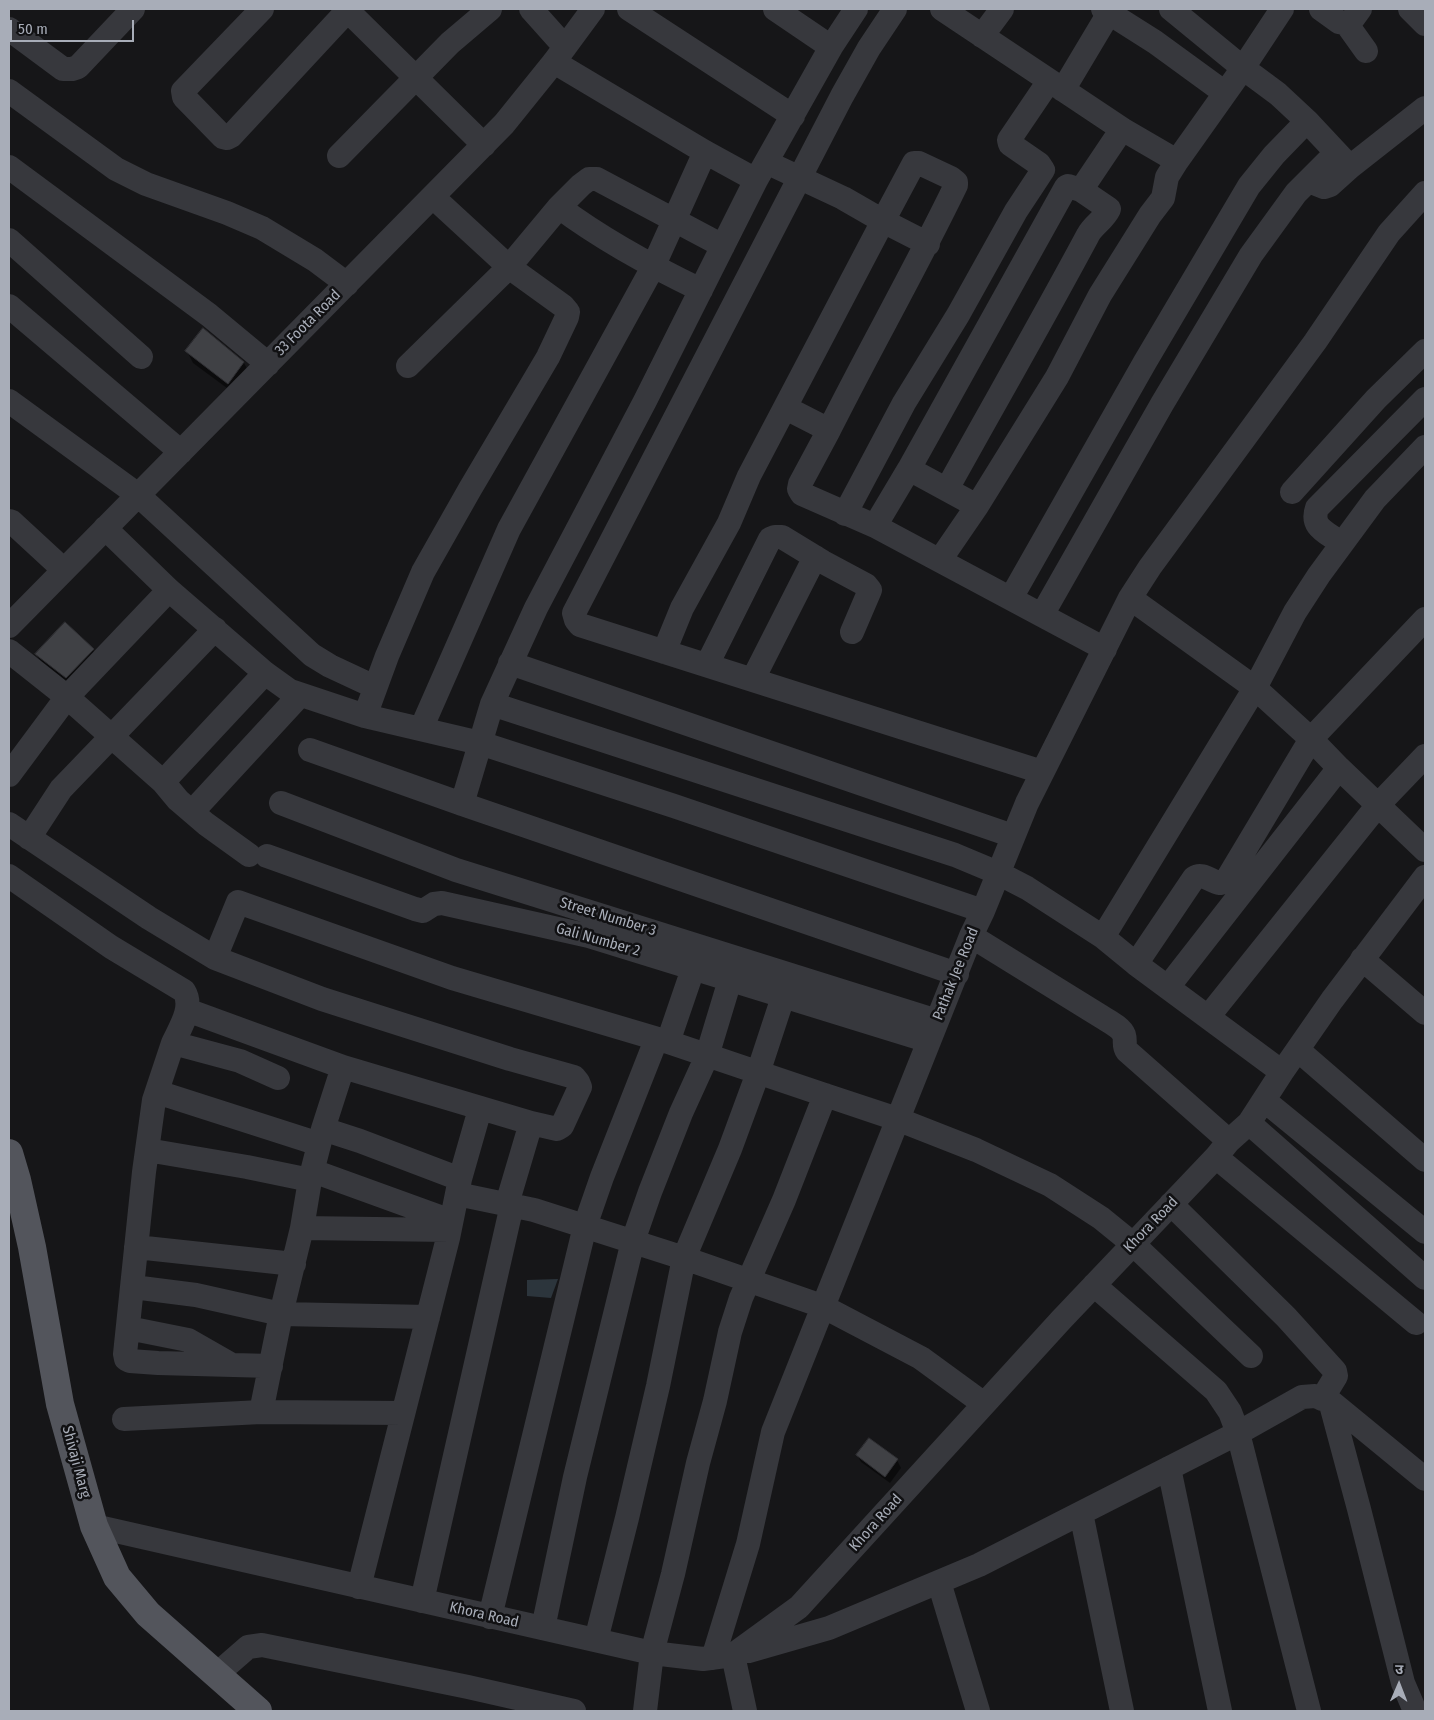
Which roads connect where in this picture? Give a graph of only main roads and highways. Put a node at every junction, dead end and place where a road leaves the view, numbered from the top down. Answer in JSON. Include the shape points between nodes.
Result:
{"nodes":[{"id":1,"x":9,"y":1153,"type":"edge"},
{"id":2,"x":258,"y":1711,"type":"edge"}],
"edges":[{"from":1,"to":2,"type":"main road","name":"Shivaji Marg","via":[[32,1247],[60,1404],[94,1526],[117,1577],[132,1596],[148,1614]]}]}
